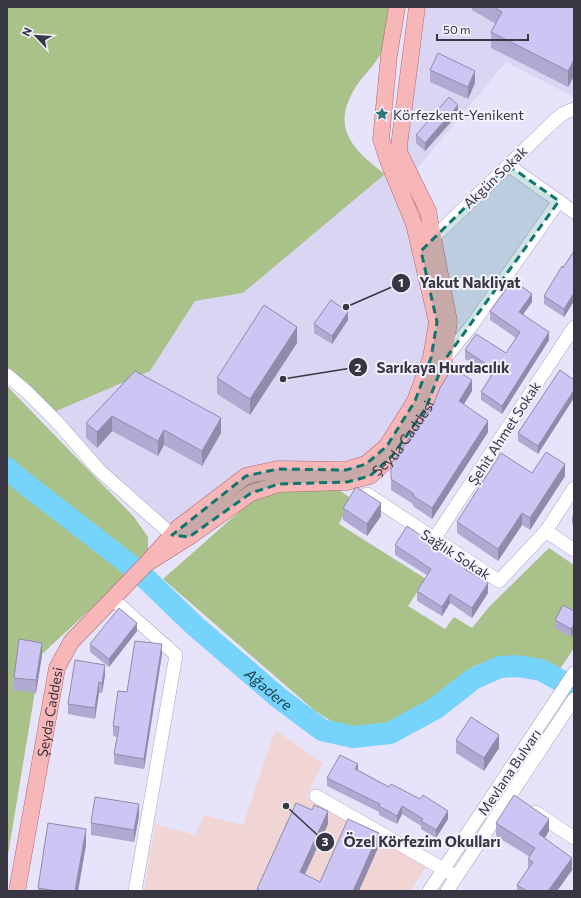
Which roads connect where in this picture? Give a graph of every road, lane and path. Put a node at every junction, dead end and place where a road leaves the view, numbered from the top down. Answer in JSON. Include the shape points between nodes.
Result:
{"nodes":[{"id":1,"x":397,"y":7,"type":"edge"},
{"id":2,"x":417,"y":7,"type":"edge"},
{"id":3,"x":574,"y":109,"type":"edge"},
{"id":4,"x":508,"y":165,"type":"junction"},
{"id":5,"x":559,"y":202,"type":"junction"},
{"id":6,"x":574,"y":212,"type":"edge"},
{"id":7,"x":433,"y":237,"type":"junction"},
{"id":8,"x":421,"y":251,"type":"junction"},
{"id":9,"x":574,"y":327,"type":"edge"},
{"id":10,"x":437,"y":360,"type":"junction"},
{"id":11,"x":7,"y":375,"type":"edge"},
{"id":12,"x":328,"y":469,"type":"junction"},
{"id":13,"x":347,"y":482,"type":"junction"},
{"id":14,"x":574,"y":488,"type":"edge"},
{"id":15,"x":546,"y":531,"type":"junction"},
{"id":16,"x":172,"y":535,"type":"junction"},
{"id":17,"x":189,"y":537,"type":"junction"},
{"id":18,"x":434,"y":539,"type":"junction"},
{"id":19,"x":574,"y":550,"type":"edge"},
{"id":20,"x":146,"y":564,"type":"junction"},
{"id":21,"x":113,"y":599,"type":"junction"},
{"id":22,"x":574,"y":673,"type":"edge"},
{"id":23,"x":574,"y":699,"type":"edge"},
{"id":24,"x":511,"y":795,"type":"junction"},
{"id":25,"x":316,"y":796,"type":"dead end"},
{"id":26,"x":574,"y":838,"type":"edge"},
{"id":27,"x":444,"y":869,"type":"junction"},
{"id":28,"x":457,"y":876,"type":"junction"},
{"id":29,"x":17,"y":891,"type":"edge"},
{"id":30,"x":135,"y":891,"type":"edge"},
{"id":31,"x":429,"y":891,"type":"edge"},
{"id":32,"x":447,"y":891,"type":"edge"}],
"edges":[{"from":1,"to":8,"type":"main road","name":"Şeyda Caddesi","via":[[389,55],[381,139],[414,224]]},
{"from":2,"to":7,"type":"main road","name":"Şeyda Caddesi","via":[[399,137],[400,154],[428,211]]},
{"from":3,"to":4,"type":"street","name":"Akgün Sokak","via":[[554,120]]},
{"from":4,"to":5,"type":"street"},
{"from":4,"to":7,"type":"street","name":"Akgün Sokak"},
{"from":5,"to":6,"type":"street"},
{"from":5,"to":10,"type":"street","via":[[472,325]]},
{"from":7,"to":8,"type":"street","name":"Akgün Sokak"},
{"from":7,"to":10,"type":"main road","name":"Şeyda Caddesi","via":[[449,321]]},
{"from":8,"to":10,"type":"main road","name":"Şeyda Caddesi","via":[[437,322]]},
{"from":9,"to":18,"type":"street","name":"Şehit Ahmet Sokak"},
{"from":10,"to":12,"type":"main road","name":"Şeyda Caddesi","via":[[387,446],[366,464],[346,470]]},
{"from":10,"to":13,"type":"main road","name":"Şeyda Caddesi","via":[[426,408],[393,455],[370,476]]},
{"from":11,"to":16,"type":"street","via":[[57,422],[99,470]]},
{"from":12,"to":13,"type":"street","name":"Sağlık Sokak"},
{"from":12,"to":16,"type":"main road","name":"Şeyda Caddesi","via":[[278,469],[246,476]]},
{"from":13,"to":17,"type":"main road","name":"Şeyda Caddesi","via":[[279,484],[251,493]]},
{"from":13,"to":18,"type":"street","name":"Sağlık Sokak"},
{"from":14,"to":15,"type":"street"},
{"from":15,"to":18,"type":"street","name":"Sağlık Sokak","via":[[499,581]]},
{"from":15,"to":19,"type":"street"},
{"from":16,"to":17,"type":"street"},
{"from":16,"to":20,"type":"main road","name":"Şeyda Caddesi"},
{"from":17,"to":20,"type":"main road","name":"Şeyda Caddesi"},
{"from":20,"to":21,"type":"main road","name":"Şeyda Caddesi"},
{"from":21,"to":29,"type":"main road","name":"Şeyda Caddesi","via":[[71,642],[57,668]]},
{"from":21,"to":30,"type":"street","via":[[176,655]]},
{"from":22,"to":27,"type":"street","name":"Mevlana Bulvarı"},
{"from":23,"to":24,"type":"street","name":"Mevlana Bulvarı"},
{"from":24,"to":26,"type":"street"},
{"from":24,"to":28,"type":"street","name":"Mevlana Bulvarı"},
{"from":25,"to":27,"type":"street"},
{"from":27,"to":28,"type":"street"},
{"from":27,"to":31,"type":"street","name":"Mevlana Bulvarı"},
{"from":28,"to":32,"type":"street","name":"Mevlana Bulvarı"}]}
